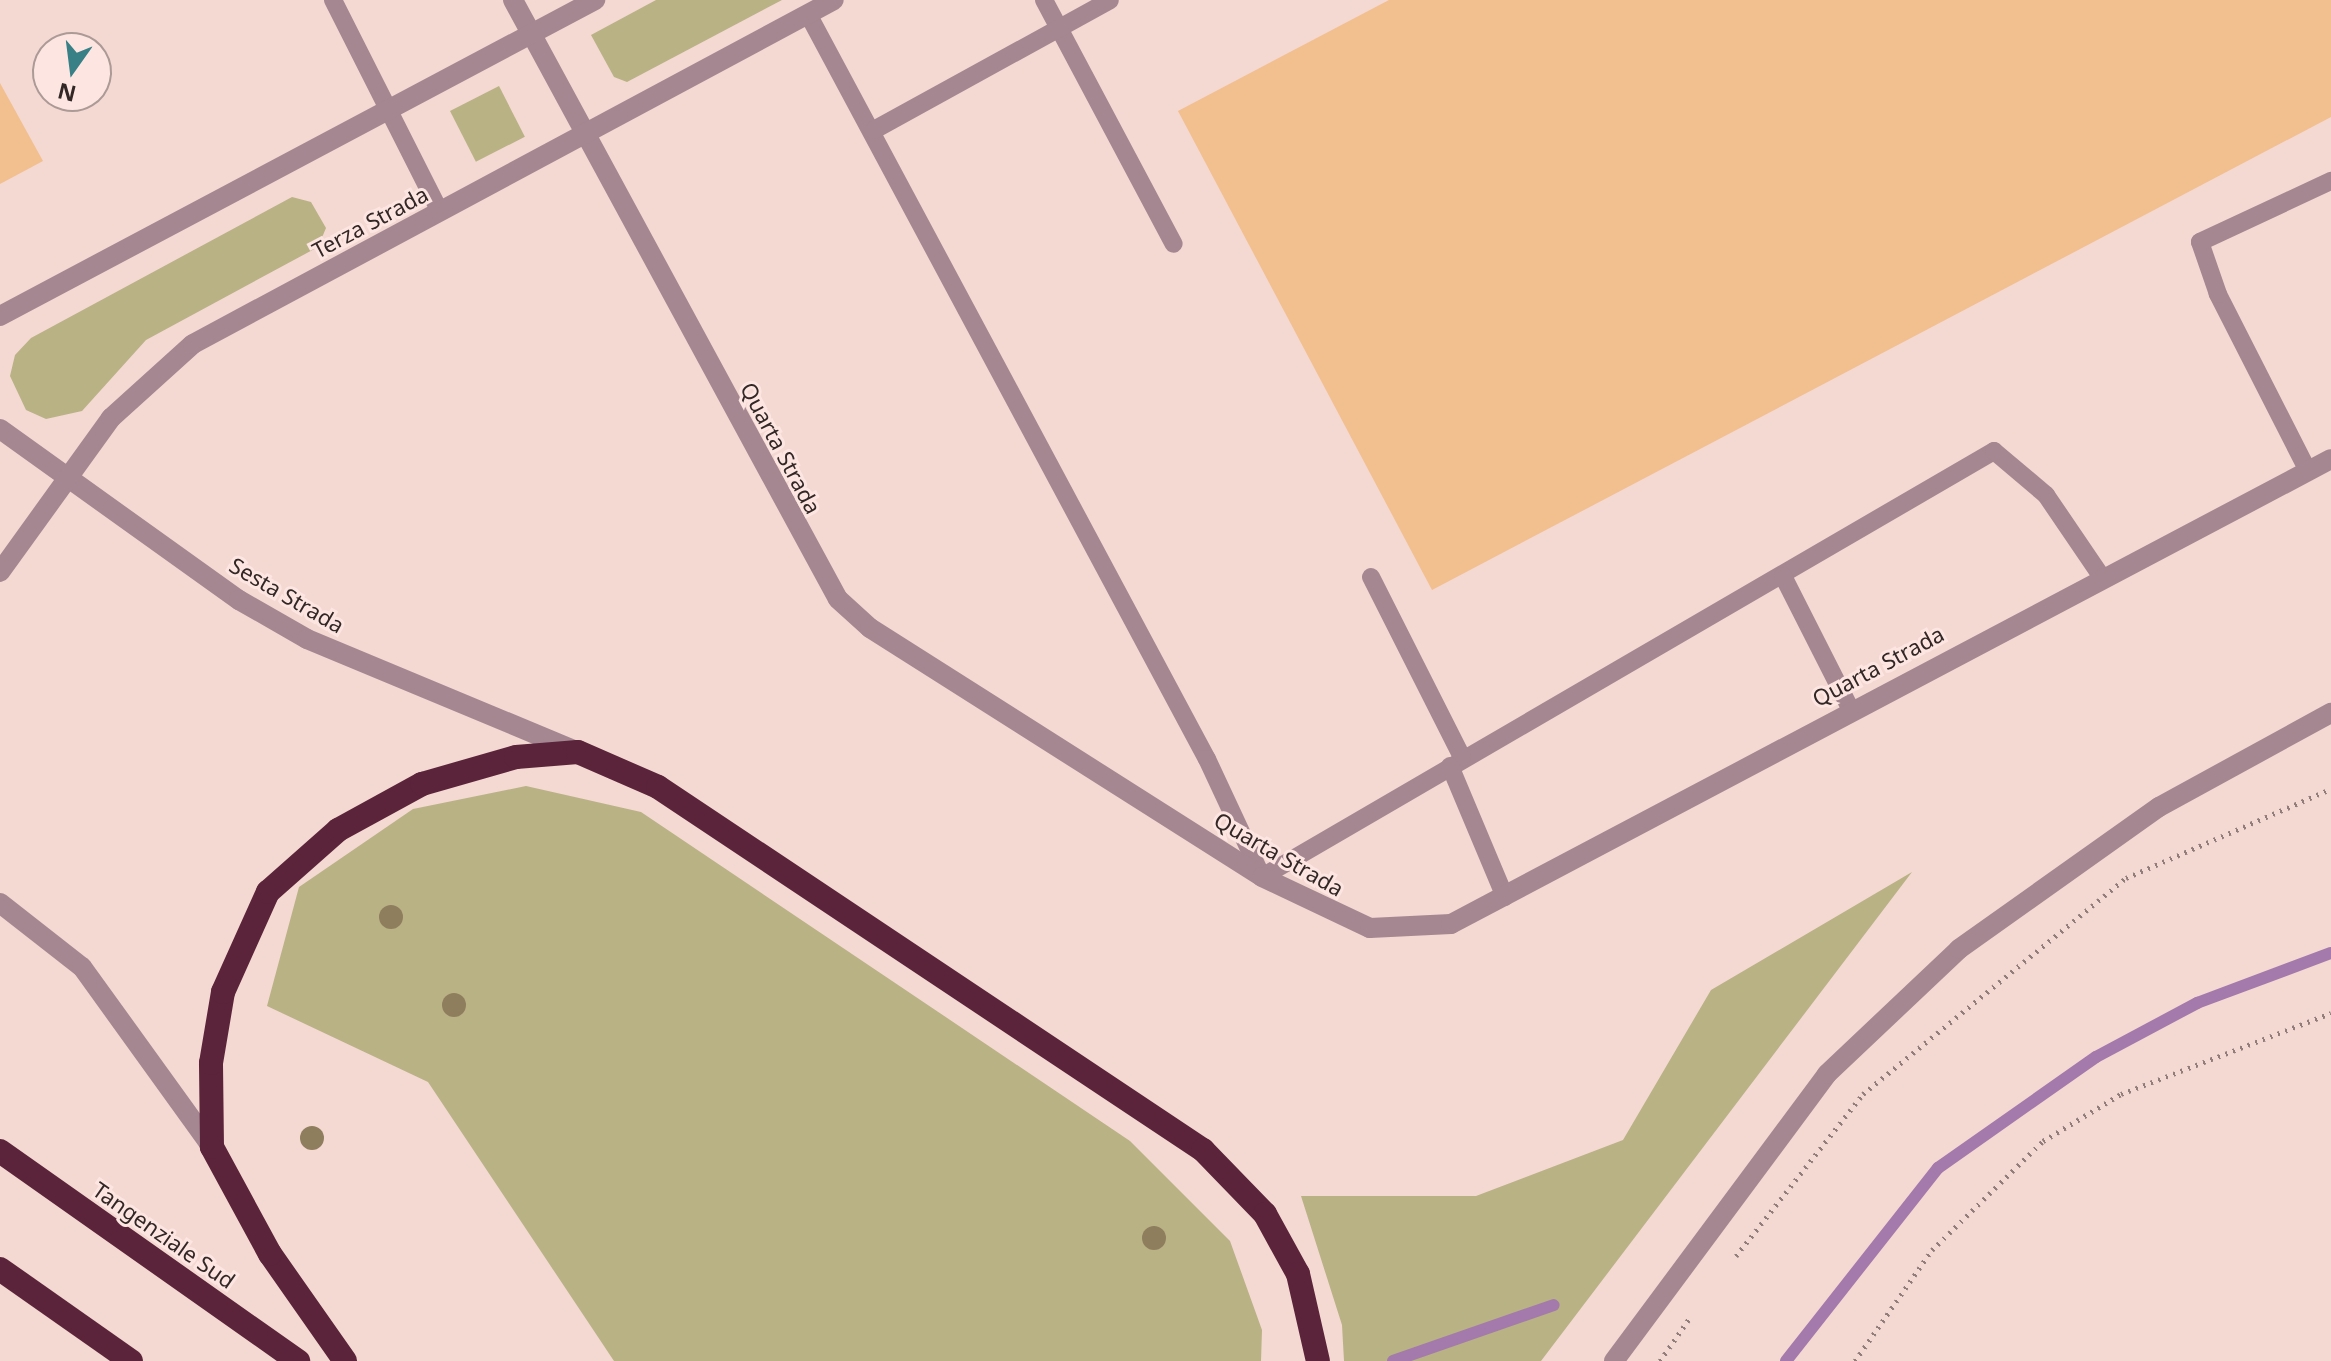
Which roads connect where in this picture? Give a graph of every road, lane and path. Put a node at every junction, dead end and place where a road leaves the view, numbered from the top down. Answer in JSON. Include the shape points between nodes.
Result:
{"nodes":[{"id":1,"x":333,"y":0,"type":"edge"},
{"id":2,"x":513,"y":0,"type":"edge"},
{"id":3,"x":595,"y":0,"type":"edge"},
{"id":4,"x":834,"y":0,"type":"edge"},
{"id":5,"x":1044,"y":0,"type":"edge"},
{"id":6,"x":1110,"y":0,"type":"edge"},
{"id":7,"x":808,"y":14,"type":"junction"},
{"id":8,"x":1059,"y":26,"type":"junction"},
{"id":9,"x":531,"y":34,"type":"junction"},
{"id":10,"x":388,"y":111,"type":"junction"},
{"id":11,"x":874,"y":130,"type":"junction"},
{"id":12,"x":586,"y":134,"type":"junction"},
{"id":13,"x":2331,"y":181,"type":"edge"},
{"id":14,"x":440,"y":212,"type":"junction"},
{"id":15,"x":1174,"y":244,"type":"dead end"},
{"id":16,"x":0,"y":316,"type":"edge"},
{"id":17,"x":0,"y":429,"type":"edge"},
{"id":18,"x":2331,"y":459,"type":"edge"},
{"id":19,"x":2308,"y":471,"type":"junction"},
{"id":20,"x":67,"y":475,"type":"junction"},
{"id":21,"x":0,"y":572,"type":"edge"},
{"id":22,"x":1783,"y":576,"type":"junction"},
{"id":23,"x":2101,"y":576,"type":"junction"},
{"id":24,"x":1371,"y":577,"type":"dead end"},
{"id":25,"x":1850,"y":708,"type":"junction"},
{"id":26,"x":2331,"y":713,"type":"edge"},
{"id":27,"x":578,"y":752,"type":"junction"},
{"id":28,"x":1456,"y":761,"type":"junction"},
{"id":29,"x":2331,"y":789,"type":"edge"},
{"id":30,"x":1262,"y":877,"type":"junction"},
{"id":31,"x":1505,"y":897,"type":"junction"},
{"id":32,"x":0,"y":903,"type":"edge"},
{"id":33,"x":2331,"y":1013,"type":"edge"},
{"id":34,"x":212,"y":1147,"type":"junction"},
{"id":35,"x":0,"y":1151,"type":"edge"},
{"id":36,"x":1729,"y":1265,"type":"dead end"},
{"id":37,"x":0,"y":1269,"type":"edge"},
{"id":38,"x":1693,"y":1314,"type":"dead end"},
{"id":39,"x":131,"y":1361,"type":"edge"},
{"id":40,"x":298,"y":1361,"type":"edge"},
{"id":41,"x":345,"y":1361,"type":"edge"},
{"id":42,"x":1318,"y":1361,"type":"edge"},
{"id":43,"x":1614,"y":1361,"type":"edge"},
{"id":44,"x":1660,"y":1361,"type":"edge"},
{"id":45,"x":1855,"y":1361,"type":"edge"}],
"edges":[{"from":1,"to":10,"type":"lane"},
{"from":2,"to":9,"type":"street","name":"Quarta Strada"},
{"from":3,"to":9,"type":"street"},
{"from":4,"to":7,"type":"street","name":"Terza Strada"},
{"from":5,"to":8,"type":"lane"},
{"from":6,"to":8,"type":"lane"},
{"from":7,"to":11,"type":"lane"},
{"from":7,"to":12,"type":"street","name":"Terza Strada"},
{"from":8,"to":11,"type":"lane"},
{"from":8,"to":15,"type":"lane"},
{"from":9,"to":10,"type":"street"},
{"from":9,"to":12,"type":"street","name":"Quarta Strada"},
{"from":10,"to":14,"type":"lane"},
{"from":10,"to":16,"type":"street"},
{"from":11,"to":30,"type":"lane","via":[[1207,759]]},
{"from":12,"to":14,"type":"street","name":"Terza Strada"},
{"from":12,"to":30,"type":"street","name":"Quarta Strada","via":[[838,599],[870,628]]},
{"from":13,"to":19,"type":"lane","via":[[2200,242],[2218,294]]},
{"from":14,"to":20,"type":"street","name":"Terza Strada","via":[[193,344],[132,396]]},
{"from":17,"to":20,"type":"street","name":"Sesta Strada"},
{"from":18,"to":19,"type":"street","name":"Quarta Strada"},
{"from":19,"to":23,"type":"street","name":"Quarta Strada"},
{"from":20,"to":21,"type":"street","name":"Terza Strada"},
{"from":20,"to":27,"type":"street","name":"Sesta Strada","via":[[239,600],[307,639]]},
{"from":22,"to":23,"type":"lane","via":[[1994,451],[2046,495]]},
{"from":22,"to":25,"type":"lane"},
{"from":22,"to":28,"type":"lane"},
{"from":23,"to":25,"type":"street","name":"Quarta Strada"},
{"from":24,"to":28,"type":"lane"},
{"from":25,"to":31,"type":"street","name":"Quarta Strada"},
{"from":26,"to":43,"type":"street","via":[[2159,807],[1959,949],[1827,1074]]},
{"from":27,"to":34,"type":"highway","via":[[516,757],[383,802],[304,856],[268,892],[223,992],[211,1063]]},
{"from":27,"to":42,"type":"highway","via":[[670,794],[1203,1150],[1239,1181],[1298,1274]]},
{"from":28,"to":30,"type":"lane"},
{"from":28,"to":31,"type":"lane"},
{"from":29,"to":36,"type":"path","via":[[2126,878],[1863,1094]]},
{"from":30,"to":31,"type":"street","name":"Quarta Strada","via":[[1370,928],[1451,924]]},
{"from":32,"to":34,"type":"street","via":[[82,967]]},
{"from":33,"to":45,"type":"path","via":[[2121,1094],[2043,1141],[1932,1250]]},
{"from":34,"to":41,"type":"highway","via":[[270,1254]]},
{"from":35,"to":40,"type":"highway","name":"Tangenziale Sud"},
{"from":37,"to":39,"type":"highway"},
{"from":38,"to":44,"type":"path"}]}
